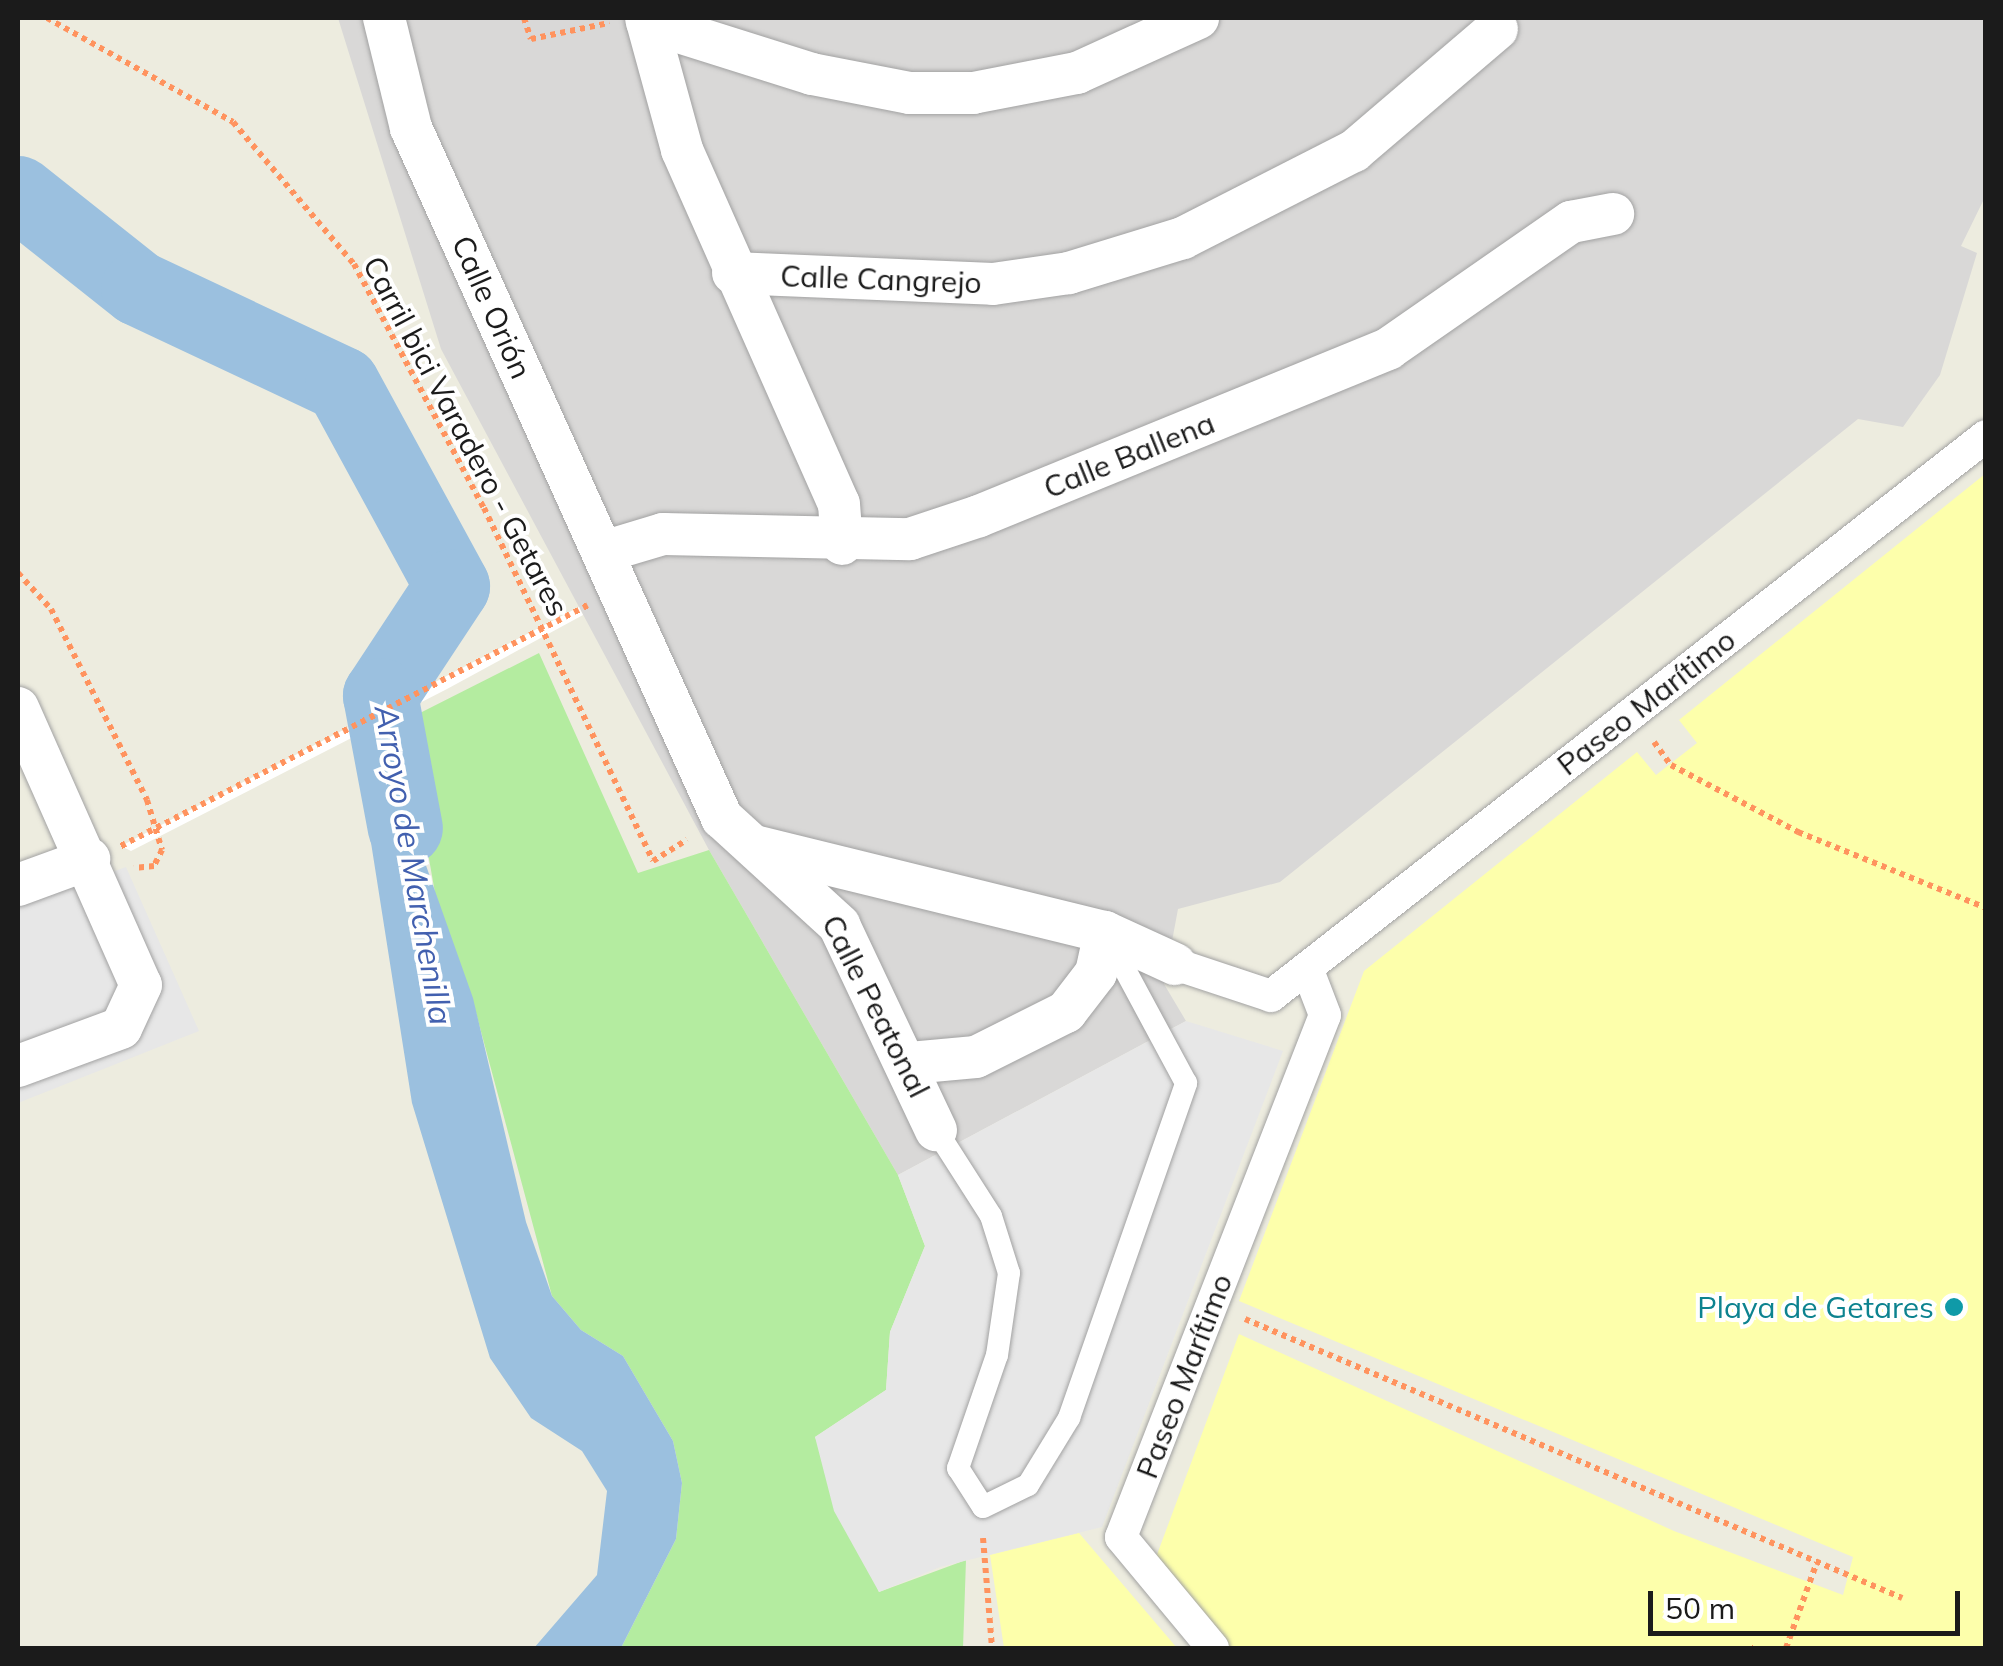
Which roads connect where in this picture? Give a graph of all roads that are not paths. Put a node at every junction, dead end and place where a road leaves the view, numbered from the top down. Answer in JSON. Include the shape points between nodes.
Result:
{"nodes":[{"id":1,"x":384,"y":18,"type":"edge"},
{"id":2,"x":1198,"y":18,"type":"edge"},
{"id":3,"x":646,"y":20,"type":"edge"},
{"id":4,"x":1497,"y":29,"type":"dead end"},
{"id":5,"x":1613,"y":214,"type":"dead end"},
{"id":6,"x":734,"y":273,"type":"junction"},
{"id":7,"x":1986,"y":436,"type":"edge"},
{"id":8,"x":842,"y":544,"type":"junction"},
{"id":9,"x":604,"y":582,"type":"junction"},
{"id":10,"x":18,"y":708,"type":"edge"},
{"id":11,"x":758,"y":847,"type":"junction"},
{"id":12,"x":105,"y":852,"type":"junction"},
{"id":13,"x":18,"y":886,"type":"edge"},
{"id":14,"x":942,"y":890,"type":"junction"},
{"id":15,"x":840,"y":925,"type":"junction"},
{"id":16,"x":1105,"y":932,"type":"junction"},
{"id":17,"x":1175,"y":964,"type":"joint"},
{"id":18,"x":1307,"y":968,"type":"junction"},
{"id":19,"x":910,"y":1063,"type":"junction"},
{"id":20,"x":18,"y":1066,"type":"edge"},
{"id":21,"x":936,"y":1130,"type":"joint"},
{"id":22,"x":1213,"y":1648,"type":"edge"}],
"edges":[{"from":1,"to":9,"type":"street","name":"Calle Orión","via":[[411,128]]},
{"from":2,"to":3,"type":"street","via":[[1077,73],[973,93],[910,93],[812,74]]},
{"from":3,"to":6,"type":"street","via":[[682,150]]},
{"from":4,"to":6,"type":"street","name":"Calle Cangrejo","via":[[1354,152],[1164,244],[993,284]]},
{"from":5,"to":8,"type":"street","name":"Calle Ballena","via":[[1571,222],[1388,349],[978,516],[910,538]]},
{"from":6,"to":8,"type":"street","via":[[840,504]]},
{"from":7,"to":18,"type":"street","name":"Paseo Marítimo"},
{"from":8,"to":9,"type":"street","name":"Calle Ballena","via":[[663,534]]},
{"from":9,"to":11,"type":"street","name":"Calle Peatonal","via":[[722,818]]},
{"from":10,"to":12,"type":"street"},
{"from":11,"to":14,"type":"street"},
{"from":11,"to":15,"type":"street","name":"Calle Peatonal"},
{"from":12,"to":13,"type":"street"},
{"from":12,"to":20,"type":"street","via":[[138,968],[140,1001],[107,1036]]},
{"from":14,"to":15,"type":"street","via":[[884,890]]},
{"from":14,"to":16,"type":"street"},
{"from":15,"to":19,"type":"street","name":"Calle Peatonal"},
{"from":16,"to":17,"type":"street"},
{"from":16,"to":19,"type":"street","via":[[1096,973],[1066,1012],[976,1057]]},
{"from":16,"to":21,"type":"lane","via":[[1186,1083],[1069,1418],[1028,1485],[982,1506],[958,1468],[997,1355],[1009,1273],[991,1216]]},
{"from":17,"to":18,"type":"street","name":"Paseo Marítimo","via":[[1271,996]]},
{"from":18,"to":22,"type":"street","name":"Paseo Marítimo","via":[[1326,1015],[1121,1537]]},
{"from":19,"to":21,"type":"street","name":"Calle Peatonal"}]}
